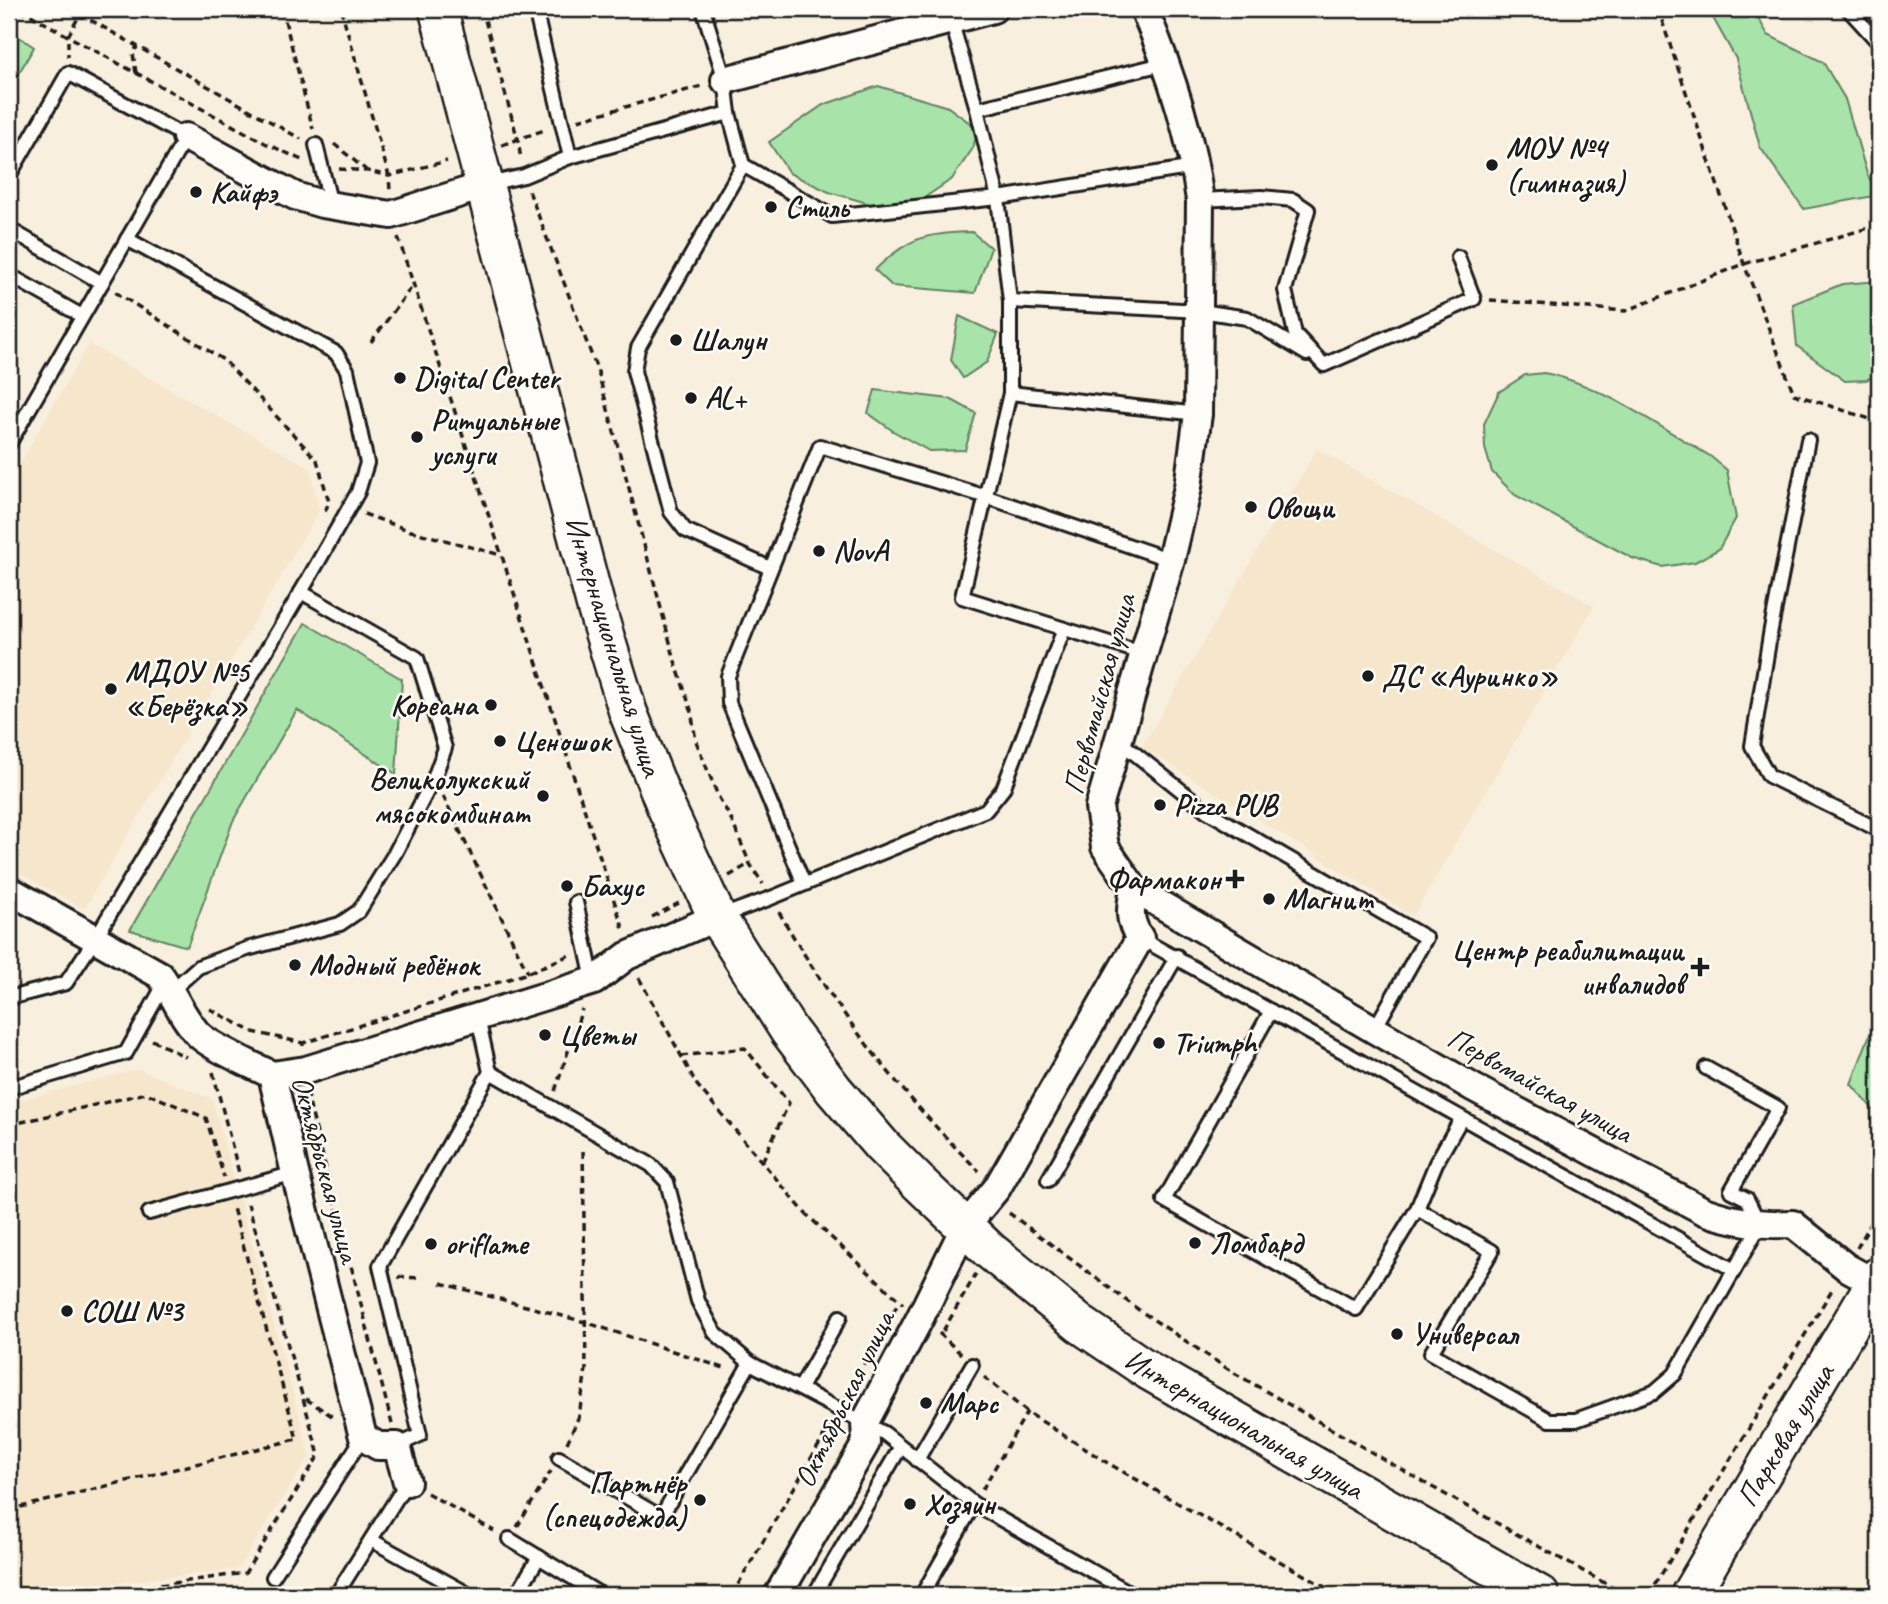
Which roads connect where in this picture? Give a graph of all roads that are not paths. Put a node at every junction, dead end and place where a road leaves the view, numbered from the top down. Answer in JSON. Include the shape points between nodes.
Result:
{"nodes":[{"id":1,"x":438,"y":9,"type":"edge"},
{"id":2,"x":535,"y":9,"type":"edge"},
{"id":3,"x":703,"y":9,"type":"edge"},
{"id":4,"x":993,"y":9,"type":"edge"},
{"id":5,"x":1144,"y":9,"type":"edge"},
{"id":6,"x":1848,"y":9,"type":"edge"},
{"id":7,"x":951,"y":20,"type":"junction"},
{"id":8,"x":1879,"y":43,"type":"edge"},
{"id":9,"x":1167,"y":63,"type":"junction"},
{"id":10,"x":724,"y":80,"type":"junction"},
{"id":11,"x":977,"y":109,"type":"junction"},
{"id":12,"x":729,"y":113,"type":"junction"},
{"id":13,"x":186,"y":137,"type":"junction"},
{"id":14,"x":318,"y":140,"type":"road end"},
{"id":15,"x":570,"y":157,"type":"junction"},
{"id":16,"x":743,"y":165,"type":"junction"},
{"id":17,"x":1195,"y":167,"type":"junction"},
{"id":18,"x":9,"y":176,"type":"edge"},
{"id":19,"x":485,"y":185,"type":"junction"},
{"id":20,"x":998,"y":198,"type":"junction"},
{"id":21,"x":1200,"y":200,"type":"junction"},
{"id":22,"x":331,"y":205,"type":"junction"},
{"id":23,"x":9,"y":229,"type":"edge"},
{"id":24,"x":127,"y":239,"type":"junction"},
{"id":25,"x":1458,"y":257,"type":"dead end"},
{"id":26,"x":9,"y":275,"type":"edge"},
{"id":27,"x":102,"y":283,"type":"junction"},
{"id":28,"x":1010,"y":302,"type":"junction"},
{"id":29,"x":1201,"y":311,"type":"junction"},
{"id":30,"x":82,"y":316,"type":"junction"},
{"id":31,"x":1324,"y":365,"type":"junction"},
{"id":32,"x":1010,"y":393,"type":"junction"},
{"id":33,"x":1198,"y":414,"type":"junction"},
{"id":34,"x":10,"y":439,"type":"edge"},
{"id":35,"x":1808,"y":440,"type":"dead end"},
{"id":36,"x":987,"y":497,"type":"junction"},
{"id":37,"x":1171,"y":560,"type":"junction"},
{"id":38,"x":770,"y":568,"type":"junction"},
{"id":39,"x":301,"y":592,"type":"junction"},
{"id":40,"x":1064,"y":629,"type":"junction"},
{"id":41,"x":1144,"y":654,"type":"junction"},
{"id":42,"x":1119,"y":741,"type":"junction"},
{"id":43,"x":1879,"y":830,"type":"edge"},
{"id":44,"x":804,"y":884,"type":"junction"},
{"id":45,"x":1134,"y":889,"type":"junction"},
{"id":46,"x":9,"y":890,"type":"edge"},
{"id":47,"x":576,"y":902,"type":"dead end"},
{"id":48,"x":718,"y":917,"type":"junction"},
{"id":49,"x":1140,"y":938,"type":"junction"},
{"id":50,"x":95,"y":939,"type":"junction"},
{"id":51,"x":1177,"y":956,"type":"junction"},
{"id":52,"x":594,"y":981,"type":"junction"},
{"id":53,"x":168,"y":987,"type":"junction"},
{"id":54,"x":9,"y":998,"type":"edge"},
{"id":55,"x":1271,"y":1011,"type":"junction"},
{"id":56,"x":478,"y":1018,"type":"junction"},
{"id":57,"x":1374,"y":1030,"type":"junction"},
{"id":58,"x":1706,"y":1068,"type":"dead end"},
{"id":59,"x":490,"y":1072,"type":"junction"},
{"id":60,"x":272,"y":1075,"type":"junction"},
{"id":61,"x":9,"y":1088,"type":"edge"},
{"id":62,"x":1461,"y":1119,"type":"junction"},
{"id":63,"x":295,"y":1173,"type":"junction"},
{"id":64,"x":1048,"y":1180,"type":"dead end"},
{"id":65,"x":1417,"y":1209,"type":"junction"},
{"id":66,"x":149,"y":1213,"type":"dead end"},
{"id":67,"x":1760,"y":1225,"type":"junction"},
{"id":68,"x":977,"y":1239,"type":"junction"},
{"id":69,"x":1734,"y":1270,"type":"junction"},
{"id":70,"x":1867,"y":1275,"type":"edge"},
{"id":71,"x":841,"y":1317,"type":"dead end"},
{"id":72,"x":750,"y":1363,"type":"junction"},
{"id":73,"x":972,"y":1365,"type":"dead end"},
{"id":74,"x":800,"y":1388,"type":"junction"},
{"id":75,"x":865,"y":1422,"type":"junction"},
{"id":76,"x":363,"y":1437,"type":"junction"},
{"id":77,"x":397,"y":1446,"type":"junction"},
{"id":78,"x":900,"y":1448,"type":"junction"},
{"id":79,"x":559,"y":1458,"type":"road end"},
{"id":80,"x":917,"y":1461,"type":"junction"},
{"id":81,"x":407,"y":1482,"type":"joint"},
{"id":82,"x":974,"y":1504,"type":"junction"},
{"id":83,"x":509,"y":1539,"type":"road end"},
{"id":84,"x":371,"y":1540,"type":"junction"},
{"id":85,"x":539,"y":1557,"type":"junction"},
{"id":86,"x":274,"y":1577,"type":"dead end"},
{"id":87,"x":336,"y":1595,"type":"edge"},
{"id":88,"x":470,"y":1595,"type":"edge"},
{"id":89,"x":516,"y":1595,"type":"edge"},
{"id":90,"x":601,"y":1595,"type":"edge"},
{"id":91,"x":778,"y":1595,"type":"edge"},
{"id":92,"x":814,"y":1595,"type":"edge"},
{"id":93,"x":922,"y":1595,"type":"edge"},
{"id":94,"x":1134,"y":1595,"type":"edge"},
{"id":95,"x":1540,"y":1595,"type":"edge"},
{"id":96,"x":1690,"y":1595,"type":"edge"}],
"edges":[{"from":1,"to":19,"type":"main road","name":"Интернациональная улица"},
{"from":2,"to":15,"type":"lane"},
{"from":3,"to":10,"type":"lane"},
{"from":4,"to":7,"type":"street"},
{"from":5,"to":9,"type":"street","name":"Первомайская улица"},
{"from":6,"to":8,"type":"lane"},
{"from":7,"to":10,"type":"street"},
{"from":7,"to":11,"type":"lane"},
{"from":9,"to":11,"type":"lane"},
{"from":9,"to":17,"type":"street","name":"Первомайская улица"},
{"from":10,"to":12,"type":"lane"},
{"from":11,"to":20,"type":"lane"},
{"from":12,"to":15,"type":"lane"},
{"from":12,"to":16,"type":"lane"},
{"from":13,"to":18,"type":"lane","via":[[68,73]]},
{"from":13,"to":22,"type":"street","via":[[295,196]]},
{"from":13,"to":24,"type":"lane"},
{"from":14,"to":22,"type":"lane"},
{"from":15,"to":19,"type":"lane","via":[[524,176]]},
{"from":16,"to":20,"type":"lane","via":[[832,216]]},
{"from":16,"to":38,"type":"lane","via":[[638,348],[634,371],[671,512],[685,530]]},
{"from":17,"to":20,"type":"lane"},
{"from":17,"to":21,"type":"street","name":"Первомайская улица"},
{"from":19,"to":22,"type":"street","via":[[391,215]]},
{"from":19,"to":48,"type":"main road","name":"Интернациональная улица","via":[[628,712]]},
{"from":20,"to":28,"type":"lane"},
{"from":21,"to":29,"type":"street","name":"Первомайская улица"},
{"from":21,"to":31,"type":"lane","via":[[1261,197],[1293,200],[1308,210],[1285,290],[1295,334]]},
{"from":23,"to":27,"type":"lane"},
{"from":24,"to":27,"type":"lane"},
{"from":24,"to":39,"type":"lane","via":[[336,353],[347,369],[367,463],[358,492]]},
{"from":25,"to":31,"type":"lane","via":[[1474,299]]},
{"from":26,"to":30,"type":"lane"},
{"from":27,"to":30,"type":"lane"},
{"from":28,"to":29,"type":"lane"},
{"from":28,"to":32,"type":"lane"},
{"from":29,"to":31,"type":"lane","via":[[1247,318]]},
{"from":29,"to":33,"type":"street","name":"Первомайская улица"},
{"from":30,"to":34,"type":"lane"},
{"from":32,"to":33,"type":"lane"},
{"from":32,"to":36,"type":"lane"},
{"from":33,"to":37,"type":"street","name":"Первомайская улица"},
{"from":35,"to":43,"type":"lane","via":[[1752,746],[1769,776]]},
{"from":36,"to":37,"type":"lane"},
{"from":36,"to":38,"type":"lane","via":[[820,446]]},
{"from":36,"to":40,"type":"lane","via":[[962,597]]},
{"from":37,"to":41,"type":"street","name":"Первомайская улица"},
{"from":38,"to":44,"type":"lane","via":[[728,676],[729,703]]},
{"from":39,"to":50,"type":"lane"},
{"from":39,"to":53,"type":"lane","via":[[417,658],[445,748],[395,853],[359,911],[340,924],[198,967]]},
{"from":40,"to":41,"type":"lane"},
{"from":40,"to":44,"type":"lane","via":[[1003,789],[986,810]]},
{"from":41,"to":42,"type":"street","name":"Первомайская улица"},
{"from":42,"to":45,"type":"street","name":"Первомайская улица","via":[[1099,807],[1105,847]]},
{"from":42,"to":57,"type":"lane","via":[[1207,811],[1426,938]]},
{"from":44,"to":48,"type":"lane"},
{"from":45,"to":49,"type":"street","via":[[1130,911]]},
{"from":45,"to":57,"type":"street","name":"Первомайская улица"},
{"from":46,"to":50,"type":"street","name":"Октябрьская улица"},
{"from":47,"to":52,"type":"lane"},
{"from":48,"to":52,"type":"street","via":[[627,956]]},
{"from":48,"to":68,"type":"main road","name":"Интернациональная улица","via":[[789,1031],[834,1090],[882,1146]]},
{"from":49,"to":51,"type":"lane"},
{"from":49,"to":68,"type":"street","via":[[997,1188]]},
{"from":50,"to":53,"type":"street","name":"Октябрьская улица","via":[[160,975]]},
{"from":50,"to":54,"type":"lane","via":[[66,983]]},
{"from":51,"to":55,"type":"lane"},
{"from":51,"to":64,"type":"lane"},
{"from":52,"to":56,"type":"street"},
{"from":53,"to":60,"type":"street","name":"Октябрьская улица","via":[[200,1037]]},
{"from":53,"to":61,"type":"lane","via":[[125,1053]]},
{"from":55,"to":62,"type":"lane"},
{"from":55,"to":65,"type":"lane","via":[[1164,1200],[1356,1310]]},
{"from":56,"to":59,"type":"lane"},
{"from":56,"to":60,"type":"street","via":[[306,1070]]},
{"from":57,"to":67,"type":"street","name":"Первомайская улица","via":[[1704,1211]]},
{"from":58,"to":67,"type":"lane","via":[[1778,1108],[1731,1191],[1747,1199]]},
{"from":59,"to":72,"type":"lane","via":[[651,1165],[667,1182],[698,1301],[715,1333]]},
{"from":59,"to":77,"type":"lane","via":[[380,1266],[421,1435]]},
{"from":60,"to":63,"type":"street","name":"Октябрьская улица"},
{"from":62,"to":65,"type":"lane"},
{"from":62,"to":69,"type":"lane"},
{"from":63,"to":66,"type":"lane"},
{"from":63,"to":76,"type":"street","name":"Октябрьская улица"},
{"from":65,"to":69,"type":"lane","via":[[1492,1251],[1431,1353],[1549,1420],[1576,1420],[1654,1392],[1675,1374]]},
{"from":67,"to":69,"type":"lane"},
{"from":67,"to":70,"type":"street","name":"Первомайская улица","via":[[1793,1224]]},
{"from":68,"to":75,"type":"street","name":"Октябрьская улица","via":[[920,1318]]},
{"from":68,"to":95,"type":"main road","name":"Интернациональная улица","via":[[1080,1324],[1149,1371]]},
{"from":70,"to":96,"type":"main road","name":"Парковая улица"},
{"from":71,"to":74,"type":"lane"},
{"from":72,"to":74,"type":"lane"},
{"from":72,"to":79,"type":"lane","via":[[661,1517]]},
{"from":73,"to":80,"type":"lane"},
{"from":74,"to":75,"type":"lane"},
{"from":75,"to":78,"type":"lane"},
{"from":75,"to":91,"type":"street","name":"Октябрьская улица","via":[[866,1443]]},
{"from":76,"to":77,"type":"street","via":[[378,1446]]},
{"from":76,"to":86,"type":"lane"},
{"from":77,"to":81,"type":"street"},
{"from":78,"to":80,"type":"lane"},
{"from":78,"to":92,"type":"lane"},
{"from":80,"to":82,"type":"lane"},
{"from":81,"to":84,"type":"lane"},
{"from":82,"to":93,"type":"lane"},
{"from":82,"to":94,"type":"lane"},
{"from":83,"to":85,"type":"lane"},
{"from":84,"to":87,"type":"lane"},
{"from":84,"to":88,"type":"lane"},
{"from":85,"to":89,"type":"lane"},
{"from":85,"to":90,"type":"lane"}]}
